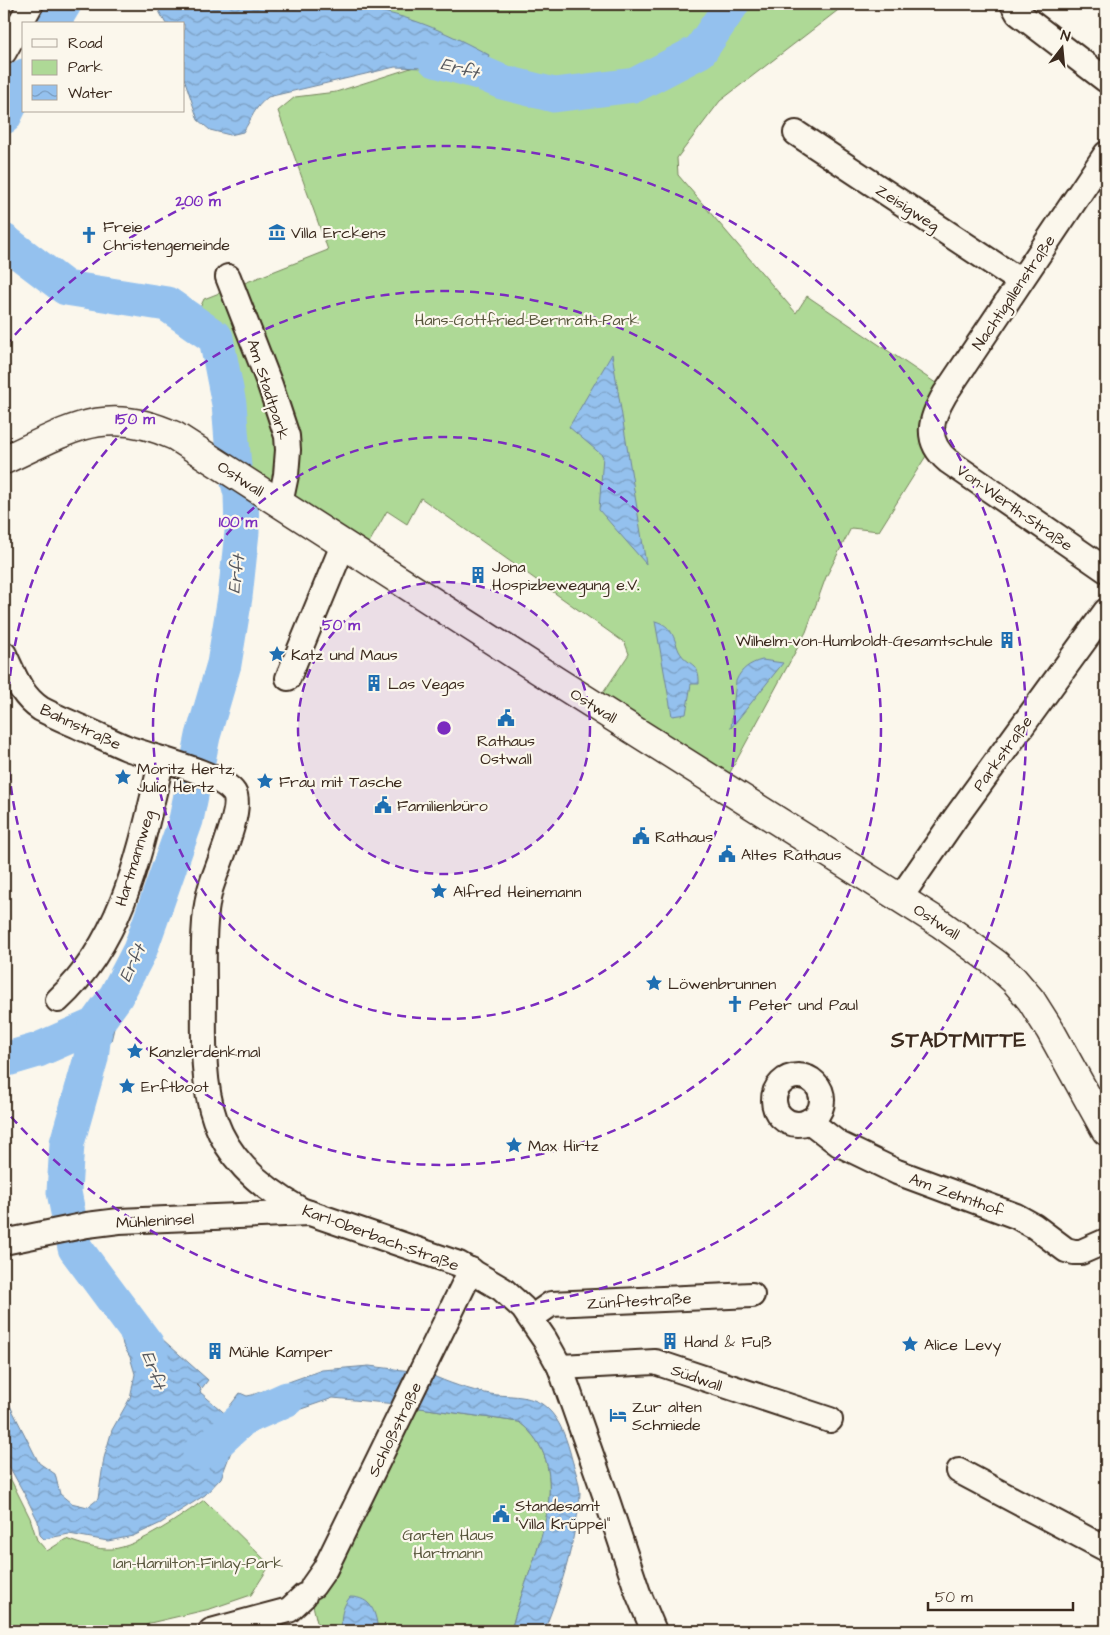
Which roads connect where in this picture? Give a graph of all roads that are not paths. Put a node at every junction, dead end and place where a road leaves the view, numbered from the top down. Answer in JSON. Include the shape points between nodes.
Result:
{"nodes":[{"id":1,"x":31,"y":4,"type":"edge"},
{"id":2,"x":1013,"y":4,"type":"edge"},
{"id":3,"x":4,"y":52,"type":"edge"},
{"id":4,"x":1106,"y":80,"type":"edge"},
{"id":5,"x":796,"y":133,"type":"dead end"},
{"id":6,"x":1106,"y":154,"type":"edge"},
{"id":7,"x":228,"y":277,"type":"dead end"},
{"id":8,"x":1020,"y":281,"type":"junction"},
{"id":9,"x":932,"y":436,"type":"joint"},
{"id":10,"x":4,"y":460,"type":"edge"},
{"id":11,"x":280,"y":504,"type":"junction"},
{"id":12,"x":343,"y":545,"type":"junction"},
{"id":13,"x":1106,"y":570,"type":"edge"},
{"id":14,"x":1106,"y":611,"type":"edge"},
{"id":15,"x":4,"y":654,"type":"edge"},
{"id":16,"x":288,"y":678,"type":"dead end"},
{"id":17,"x":12,"y":695,"type":"edge"},
{"id":18,"x":168,"y":761,"type":"junction"},
{"id":19,"x":235,"y":796,"type":"joint"},
{"id":20,"x":900,"y":898,"type":"junction"},
{"id":21,"x":58,"y":1000,"type":"dead end"},
{"id":22,"x":809,"y":1121,"type":"dead end"},
{"id":23,"x":1106,"y":1132,"type":"edge"},
{"id":24,"x":309,"y":1213,"type":"junction"},
{"id":25,"x":4,"y":1242,"type":"edge"},
{"id":26,"x":1106,"y":1242,"type":"edge"},
{"id":27,"x":471,"y":1270,"type":"junction"},
{"id":28,"x":752,"y":1295,"type":"dead end"},
{"id":29,"x":531,"y":1318,"type":"junction"},
{"id":30,"x":560,"y":1367,"type":"junction"},
{"id":31,"x":830,"y":1420,"type":"dead end"},
{"id":32,"x":959,"y":1471,"type":"dead end"},
{"id":33,"x":1106,"y":1549,"type":"edge"},
{"id":34,"x":211,"y":1631,"type":"edge"},
{"id":35,"x":654,"y":1631,"type":"edge"}],
"edges":[{"from":1,"to":3,"type":"street"},
{"from":2,"to":4,"type":"street","via":[[1018,13]]},
{"from":5,"to":8,"type":"street","name":"Zeisigweg"},
{"from":6,"to":8,"type":"street","name":"Nachtigallenstraße"},
{"from":7,"to":11,"type":"street","name":"Am Stadtpark","via":[[270,385],[288,442],[288,462]]},
{"from":8,"to":9,"type":"street","name":"Nachtigallenstraße","via":[[944,394],[934,415]]},
{"from":9,"to":13,"type":"street","name":"Von-Werth-Straße","via":[[948,461]]},
{"from":10,"to":11,"type":"main road","name":"Ostwall","via":[[91,423],[114,420],[139,423],[175,436]]},
{"from":11,"to":12,"type":"main road","name":"Ostwall"},
{"from":12,"to":16,"type":"street"},
{"from":12,"to":20,"type":"main road","name":"Ostwall"},
{"from":14,"to":20,"type":"street","name":"Parkstraße"},
{"from":15,"to":17,"type":"street","name":"Bahnstraße"},
{"from":17,"to":18,"type":"street","name":"Bahnstraße","via":[[30,700],[46,711],[125,747]]},
{"from":18,"to":19,"type":"street","name":"Bahnstraße","via":[[216,779]]},
{"from":18,"to":21,"type":"street","name":"Hartmannweg","via":[[121,907],[89,966]]},
{"from":19,"to":24,"type":"street","name":"Karl-Oberbach-Straße","via":[[233,823],[212,883],[207,909],[204,1038],[208,1092],[222,1137],[243,1167],[272,1192]]},
{"from":20,"to":23,"type":"main road","name":"Ostwall","via":[[977,949],[1014,980],[1042,1015]]},
{"from":22,"to":26,"type":"street","name":"Am Zehnthof","via":[[839,1144],[897,1172],[1020,1218],[1066,1250],[1081,1252]]},
{"from":24,"to":25,"type":"street","name":"Mühleninsel","via":[[87,1225]]},
{"from":24,"to":27,"type":"street","name":"Karl-Oberbach-Straße","via":[[434,1254]]},
{"from":27,"to":29,"type":"street","name":"Karl-Oberbach-Straße","via":[[509,1294]]},
{"from":27,"to":34,"type":"street","name":"Schloßstraße","via":[[325,1569],[302,1597]]},
{"from":28,"to":29,"type":"street","name":"Zünftestraße","via":[[551,1304]]},
{"from":29,"to":30,"type":"street","name":"Karl-Oberbach-Straße"},
{"from":30,"to":31,"type":"street","name":"Südwall","via":[[655,1362]]},
{"from":30,"to":35,"type":"street","name":"Karl-Oberbach-Straße"},
{"from":32,"to":33,"type":"street"}]}
